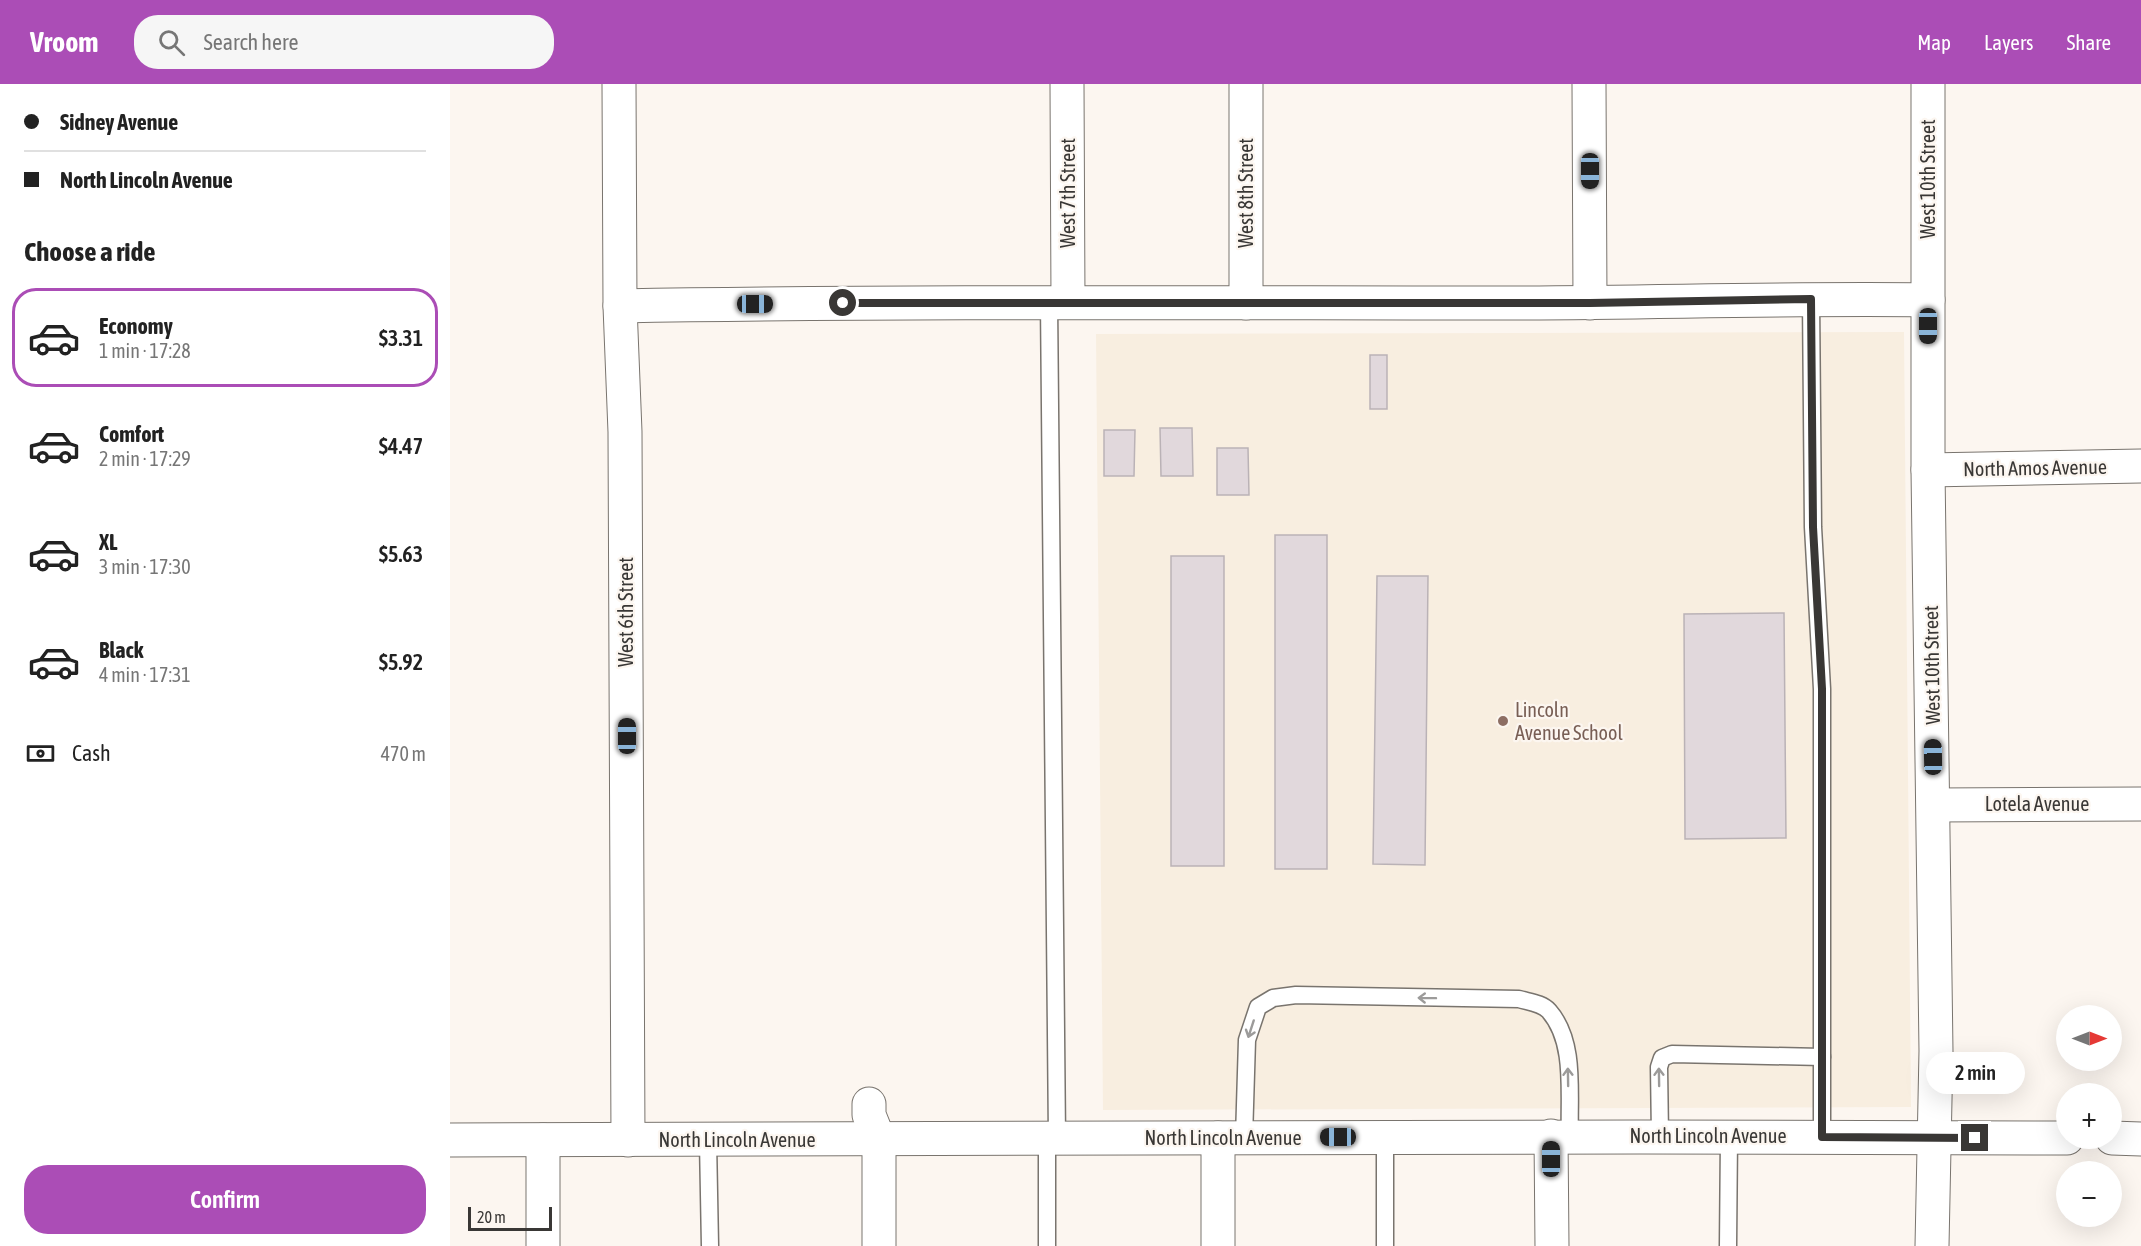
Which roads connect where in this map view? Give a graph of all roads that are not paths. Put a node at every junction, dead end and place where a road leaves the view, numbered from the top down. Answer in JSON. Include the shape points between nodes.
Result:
{"nodes":[{"id":1,"x":619,"y":84,"type":"edge"},
{"id":2,"x":1067,"y":84,"type":"edge"},
{"id":3,"x":1246,"y":84,"type":"edge"},
{"id":4,"x":1589,"y":84,"type":"edge"},
{"id":5,"x":1928,"y":84,"type":"edge"},
{"id":6,"x":1811,"y":299,"type":"junction"},
{"id":7,"x":1928,"y":300,"type":"junction"},
{"id":8,"x":1059,"y":302,"type":"junction"},
{"id":9,"x":1246,"y":303,"type":"junction"},
{"id":10,"x":1590,"y":303,"type":"junction"},
{"id":11,"x":620,"y":306,"type":"junction"},
{"id":12,"x":2141,"y":466,"type":"edge"},
{"id":13,"x":1928,"y":470,"type":"junction"},
{"id":14,"x":2141,"y":804,"type":"edge"},
{"id":15,"x":1934,"y":805,"type":"junction"},
{"id":16,"x":1822,"y":1057,"type":"junction"},
{"id":17,"x":869,"y":1104,"type":"dead end"},
{"id":18,"x":1560,"y":1136,"type":"junction"},
{"id":19,"x":1660,"y":1136,"type":"junction"},
{"id":20,"x":1729,"y":1136,"type":"junction"},
{"id":21,"x":1385,"y":1137,"type":"junction"},
{"id":22,"x":1822,"y":1137,"type":"junction"},
{"id":23,"x":1935,"y":1137,"type":"junction"},
{"id":24,"x":1052,"y":1138,"type":"junction"},
{"id":25,"x":1231,"y":1138,"type":"junction"},
{"id":26,"x":2056,"y":1138,"type":"edge"},
{"id":27,"x":2122,"y":1138,"type":"edge"},
{"id":28,"x":2141,"y":1139,"type":"edge"},
{"id":29,"x":450,"y":1140,"type":"edge"},
{"id":30,"x":543,"y":1140,"type":"junction"},
{"id":31,"x":628,"y":1140,"type":"junction"},
{"id":32,"x":879,"y":1140,"type":"junction"},
{"id":33,"x":708,"y":1141,"type":"junction"},
{"id":34,"x":543,"y":1246,"type":"edge"},
{"id":35,"x":710,"y":1246,"type":"edge"},
{"id":36,"x":879,"y":1246,"type":"edge"},
{"id":37,"x":1047,"y":1246,"type":"edge"},
{"id":38,"x":1218,"y":1246,"type":"edge"},
{"id":39,"x":1385,"y":1246,"type":"edge"},
{"id":40,"x":1552,"y":1246,"type":"edge"},
{"id":41,"x":1728,"y":1246,"type":"edge"},
{"id":42,"x":1932,"y":1246,"type":"edge"}],
"edges":[{"from":1,"to":11,"type":"street","name":"West 6th Street"},
{"from":2,"to":8,"type":"street","name":"West 7th Street"},
{"from":3,"to":9,"type":"street","name":"West 8th Street"},
{"from":4,"to":10,"type":"street"},
{"from":5,"to":7,"type":"street","name":"West 10th Street"},
{"from":6,"to":7,"type":"street"},
{"from":6,"to":10,"type":"street"},
{"from":6,"to":16,"type":"lane","via":[[1813,527],[1822,689]]},
{"from":7,"to":13,"type":"street","name":"West 10th Street"},
{"from":8,"to":9,"type":"street"},
{"from":8,"to":11,"type":"street"},
{"from":8,"to":24,"type":"lane"},
{"from":9,"to":10,"type":"street"},
{"from":11,"to":31,"type":"street","name":"West 6th Street","via":[[625,432]]},
{"from":12,"to":13,"type":"street","name":"North Amos Avenue"},
{"from":13,"to":15,"type":"street","name":"West 10th Street"},
{"from":14,"to":15,"type":"street","name":"Lotela Avenue"},
{"from":15,"to":23,"type":"street","name":"West 10th Street"},
{"from":19,"to":16,"type":"lane","one_way":true,"via":[[1662,1058],[1672,1054]]},
{"from":16,"to":22,"type":"lane"},
{"from":17,"to":32,"type":"street"},
{"from":18,"to":19,"type":"street","name":"North Lincoln Avenue"},
{"from":18,"to":21,"type":"street","name":"North Lincoln Avenue"},
{"from":18,"to":25,"type":"lane","one_way":true,"via":[[1568,1056],[1548,1010],[1536,1003],[1519,999],[1296,995],[1273,998],[1258,1007],[1247,1040]]},
{"from":18,"to":40,"type":"street"},
{"from":19,"to":20,"type":"street","name":"North Lincoln Avenue"},
{"from":20,"to":22,"type":"street","name":"North Lincoln Avenue"},
{"from":20,"to":41,"type":"lane"},
{"from":21,"to":25,"type":"street","name":"North Lincoln Avenue"},
{"from":21,"to":39,"type":"lane"},
{"from":22,"to":23,"type":"street","name":"North Lincoln Avenue"},
{"from":23,"to":26,"type":"street","name":"North Lincoln Avenue"},
{"from":23,"to":42,"type":"street","name":"West 10th Street"},
{"from":24,"to":25,"type":"street","name":"North Lincoln Avenue"},
{"from":24,"to":32,"type":"street","name":"North Lincoln Avenue"},
{"from":24,"to":37,"type":"lane"},
{"from":25,"to":38,"type":"street"},
{"from":27,"to":28,"type":"street"},
{"from":29,"to":30,"type":"street","name":"North Lincoln Avenue"},
{"from":30,"to":31,"type":"street","name":"North Lincoln Avenue"},
{"from":30,"to":34,"type":"street"},
{"from":31,"to":33,"type":"street","name":"North Lincoln Avenue"},
{"from":32,"to":33,"type":"street","name":"North Lincoln Avenue"},
{"from":32,"to":36,"type":"street"},
{"from":33,"to":35,"type":"lane"}]}
